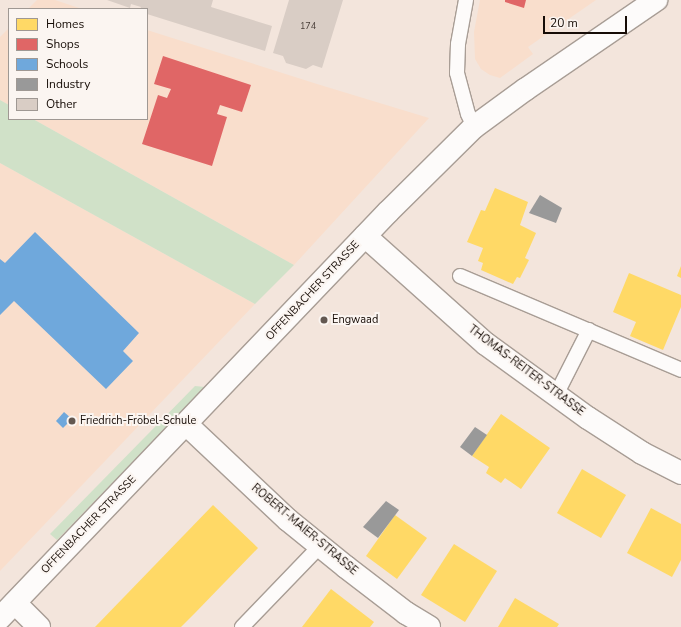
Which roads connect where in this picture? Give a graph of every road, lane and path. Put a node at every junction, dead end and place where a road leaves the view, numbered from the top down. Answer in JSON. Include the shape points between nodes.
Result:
{"nodes":[{"id":1,"x":466,"y":0,"type":"edge"},
{"id":2,"x":656,"y":0,"type":"edge"},
{"id":3,"x":474,"y":127,"type":"junction"},
{"id":4,"x":365,"y":236,"type":"junction"},
{"id":5,"x":460,"y":276,"type":"dead end"},
{"id":6,"x":589,"y":330,"type":"junction"},
{"id":7,"x":681,"y":370,"type":"edge"},
{"id":8,"x":556,"y":395,"type":"junction"},
{"id":9,"x":186,"y":424,"type":"junction"},
{"id":10,"x":681,"y":474,"type":"edge"},
{"id":11,"x":320,"y":546,"type":"junction"},
{"id":12,"x":7,"y":610,"type":"edge"},
{"id":13,"x":40,"y":627,"type":"edge"},
{"id":14,"x":242,"y":627,"type":"edge"},
{"id":15,"x":429,"y":627,"type":"edge"}],
"edges":[{"from":1,"to":3,"type":"lane","via":[[458,44],[457,73]]},
{"from":2,"to":3,"type":"street","name":"OFFENBACHER STRASSE"},
{"from":3,"to":4,"type":"street","name":"OFFENBACHER STRASSE"},
{"from":4,"to":8,"type":"street","name":"THOMAS-REITER-STRASSE","via":[[486,344]]},
{"from":4,"to":9,"type":"street","name":"OFFENBACHER STRASSE"},
{"from":5,"to":6,"type":"lane"},
{"from":6,"to":7,"type":"lane"},
{"from":6,"to":8,"type":"lane"},
{"from":8,"to":10,"type":"street","name":"THOMAS-REITER-STRASSE","via":[[642,453]]},
{"from":9,"to":11,"type":"street","name":"ROBERT-MAIER-STRASSE","via":[[288,520]]},
{"from":9,"to":12,"type":"street","name":"OFFENBACHER STRASSE"},
{"from":11,"to":14,"type":"lane"},
{"from":11,"to":15,"type":"street","name":"ROBERT-MAIER-STRASSE","via":[[406,613]]},
{"from":12,"to":13,"type":"street"}]}
